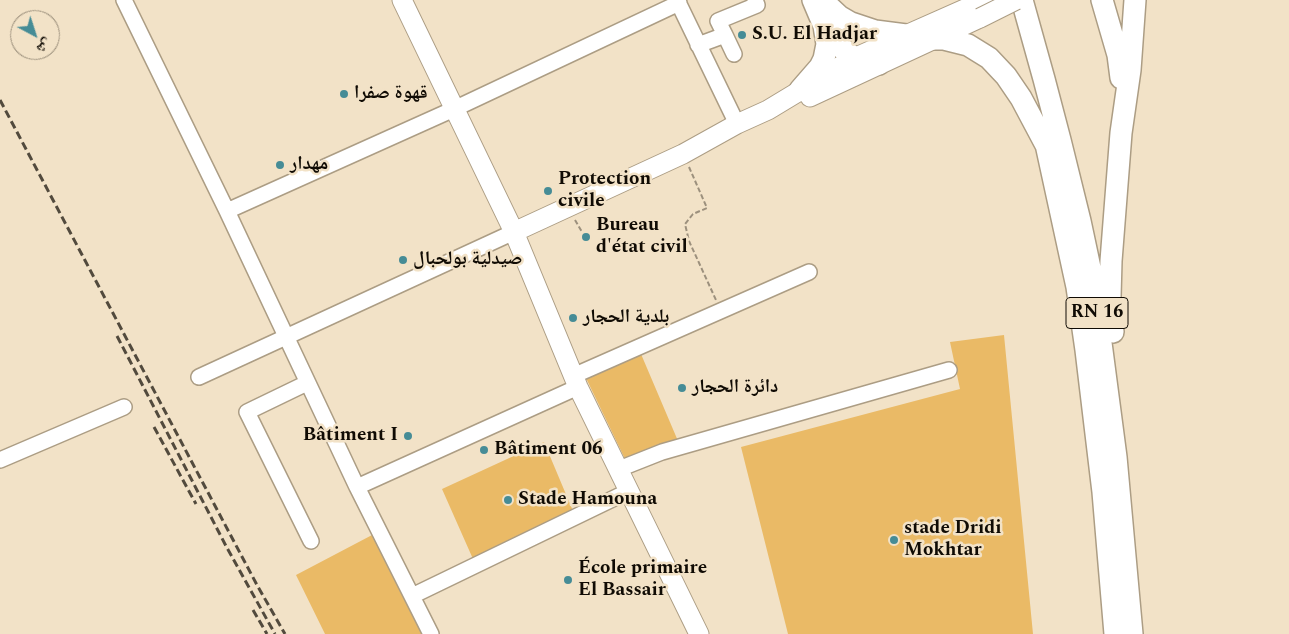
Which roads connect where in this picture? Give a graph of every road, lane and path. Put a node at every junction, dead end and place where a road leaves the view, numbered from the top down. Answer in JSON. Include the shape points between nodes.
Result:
{"nodes":[{"id":1,"x":124,"y":0,"type":"edge"},
{"id":2,"x":402,"y":0,"type":"edge"},
{"id":3,"x":755,"y":0,"type":"edge"},
{"id":4,"x":813,"y":0,"type":"edge"},
{"id":5,"x":822,"y":0,"type":"edge"},
{"id":6,"x":1006,"y":0,"type":"edge"},
{"id":7,"x":1016,"y":0,"type":"edge"},
{"id":8,"x":1022,"y":0,"type":"edge"},
{"id":9,"x":1102,"y":0,"type":"edge"},
{"id":10,"x":1135,"y":0,"type":"edge"},
{"id":11,"x":678,"y":2,"type":"edge"},
{"id":12,"x":980,"y":7,"type":"edge"},
{"id":13,"x":824,"y":26,"type":"junction"},
{"id":14,"x":725,"y":35,"type":"junction"},
{"id":15,"x":906,"y":35,"type":"junction"},
{"id":16,"x":935,"y":39,"type":"junction"},
{"id":17,"x":698,"y":45,"type":"junction"},
{"id":18,"x":734,"y":54,"type":"dead end"},
{"id":19,"x":854,"y":58,"type":"junction"},
{"id":20,"x":878,"y":64,"type":"junction"},
{"id":21,"x":800,"y":90,"type":"junction"},
{"id":22,"x":454,"y":109,"type":"junction"},
{"id":23,"x":768,"y":110,"type":"junction"},
{"id":24,"x":737,"y":124,"type":"junction"},
{"id":25,"x":1121,"y":133,"type":"junction"},
{"id":26,"x":1047,"y":147,"type":"junction"},
{"id":27,"x":683,"y":154,"type":"junction"},
{"id":28,"x":227,"y":211,"type":"junction"},
{"id":29,"x":514,"y":232,"type":"junction"},
{"id":30,"x":809,"y":272,"type":"dead end"},
{"id":31,"x":721,"y":311,"type":"junction"},
{"id":32,"x":285,"y":337,"type":"junction"},
{"id":33,"x":949,"y":370,"type":"dead end"},
{"id":34,"x":199,"y":377,"type":"dead end"},
{"id":35,"x":576,"y":382,"type":"junction"},
{"id":36,"x":307,"y":383,"type":"junction"},
{"id":37,"x":124,"y":407,"type":"dead end"},
{"id":38,"x":1116,"y":457,"type":"junction"},
{"id":39,"x":0,"y":460,"type":"edge"},
{"id":40,"x":619,"y":469,"type":"junction"},
{"id":41,"x":357,"y":487,"type":"junction"},
{"id":42,"x":629,"y":491,"type":"junction"},
{"id":43,"x":311,"y":541,"type":"dead end"},
{"id":44,"x":412,"y":596,"type":"junction"},
{"id":45,"x":431,"y":634,"type":"edge"},
{"id":46,"x":699,"y":634,"type":"edge"},
{"id":47,"x":1115,"y":634,"type":"edge"},
{"id":48,"x":1132,"y":634,"type":"edge"}],
"edges":[{"from":1,"to":28,"type":"street"},
{"from":2,"to":22,"type":"main road"},
{"from":3,"to":14,"type":"street","via":[[757,5],[718,21]]},
{"from":4,"to":13,"type":"highway"},
{"from":5,"to":15,"type":"highway","via":[[851,23],[875,31]]},
{"from":6,"to":26,"type":"highway","number":"RN 16"},
{"from":7,"to":12,"type":"main road","bridge":true},
{"from":8,"to":38,"type":"highway","number":"RN 16","via":[[1091,273]]},
{"from":9,"to":25,"type":"highway","via":[[1118,55]]},
{"from":10,"to":25,"type":"highway"},
{"from":11,"to":17,"type":"street"},
{"from":11,"to":22,"type":"street"},
{"from":12,"to":15,"type":"main road"},
{"from":12,"to":16,"type":"main road"},
{"from":13,"to":19,"type":"highway"},
{"from":13,"to":21,"type":"highway","via":[[827,44],[824,59]]},
{"from":14,"to":17,"type":"street"},
{"from":14,"to":18,"type":"street"},
{"from":15,"to":19,"type":"main road"},
{"from":16,"to":20,"type":"main road"},
{"from":16,"to":26,"type":"highway","via":[[968,45],[989,58],[1021,98]]},
{"from":17,"to":24,"type":"street"},
{"from":19,"to":20,"type":"highway"},
{"from":19,"to":21,"type":"main road"},
{"from":20,"to":23,"type":"main road","via":[[806,98]]},
{"from":21,"to":23,"type":"main road"},
{"from":22,"to":28,"type":"street"},
{"from":22,"to":29,"type":"main road"},
{"from":23,"to":24,"type":"main road"},
{"from":24,"to":27,"type":"main road"},
{"from":25,"to":38,"type":"highway","via":[[1110,260],[1119,423]]},
{"from":26,"to":47,"type":"highway","number":"RN 16","via":[[1077,287],[1086,350]]},
{"from":27,"to":29,"type":"main road"},
{"from":27,"to":31,"type":"path","via":[[707,208],[693,214],[685,224]]},
{"from":28,"to":32,"type":"street"},
{"from":29,"to":32,"type":"street"},
{"from":29,"to":35,"type":"main road"},
{"from":30,"to":31,"type":"street"},
{"from":31,"to":35,"type":"street"},
{"from":32,"to":34,"type":"street"},
{"from":32,"to":36,"type":"street"},
{"from":33,"to":40,"type":"street","via":[[662,452]]},
{"from":35,"to":40,"type":"main road"},
{"from":35,"to":41,"type":"street"},
{"from":36,"to":41,"type":"street"},
{"from":36,"to":43,"type":"street","via":[[247,412]]},
{"from":37,"to":39,"type":"street"},
{"from":38,"to":48,"type":"highway","number":"RN 16"},
{"from":40,"to":42,"type":"main road"},
{"from":41,"to":44,"type":"street"},
{"from":42,"to":44,"type":"street"},
{"from":42,"to":46,"type":"main road"},
{"from":44,"to":45,"type":"street"}]}
